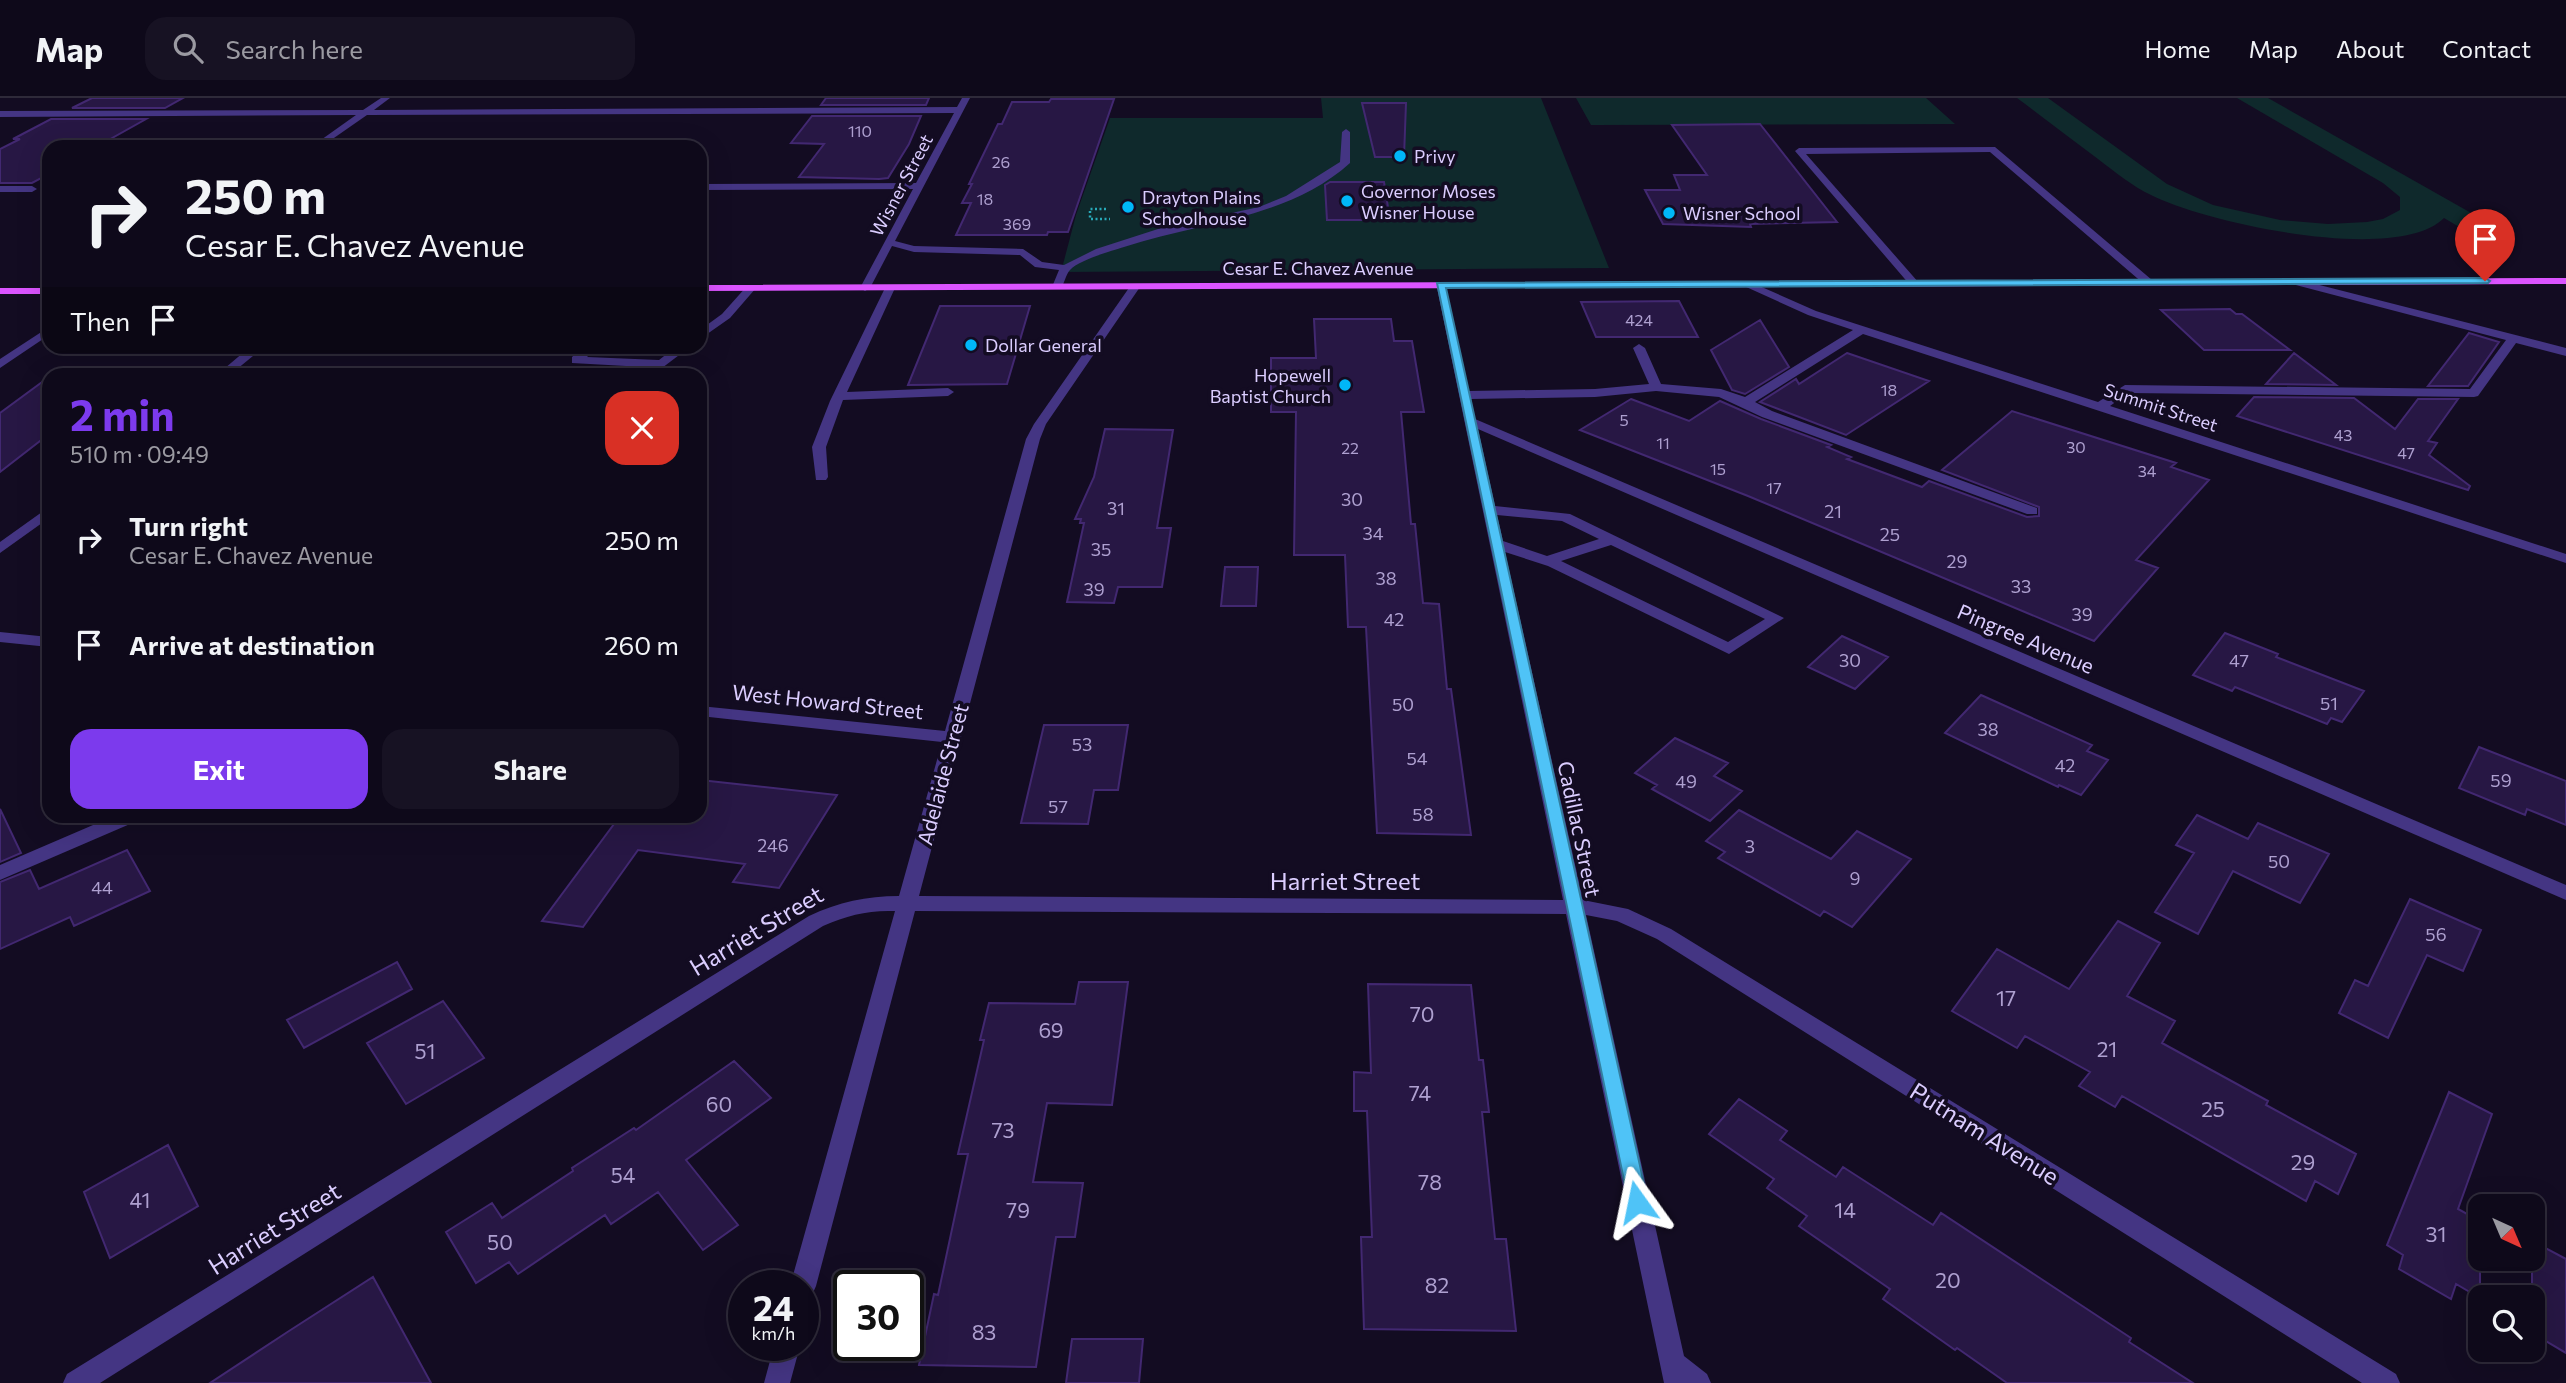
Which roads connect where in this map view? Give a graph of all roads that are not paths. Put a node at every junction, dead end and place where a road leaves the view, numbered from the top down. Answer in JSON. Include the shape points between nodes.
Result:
{"nodes":[{"id":1,"x":386,"y":98,"type":"edge"},
{"id":2,"x":568,"y":98,"type":"edge"},
{"id":3,"x":966,"y":98,"type":"edge"},
{"id":4,"x":960,"y":110,"type":"junction"},
{"id":5,"x":550,"y":112,"type":"junction"},
{"id":6,"x":364,"y":113,"type":"junction"},
{"id":7,"x":0,"y":114,"type":"edge"},
{"id":8,"x":1346,"y":132,"type":"dead end"},
{"id":9,"x":324,"y":140,"type":"edge"},
{"id":10,"x":919,"y":186,"type":"junction"},
{"id":11,"x":707,"y":187,"type":"edge"},
{"id":12,"x":0,"y":189,"type":"edge"},
{"id":13,"x":32,"y":189,"type":"dead end"},
{"id":14,"x":889,"y":242,"type":"junction"},
{"id":15,"x":1065,"y":268,"type":"junction"},
{"id":16,"x":2566,"y":281,"type":"edge"},
{"id":17,"x":2148,"y":282,"type":"junction"},
{"id":18,"x":2296,"y":282,"type":"junction"},
{"id":19,"x":1913,"y":283,"type":"junction"},
{"id":20,"x":1748,"y":284,"type":"junction"},
{"id":21,"x":1440,"y":285,"type":"junction"},
{"id":22,"x":1057,"y":287,"type":"junction"},
{"id":23,"x":1135,"y":287,"type":"junction"},
{"id":24,"x":707,"y":288,"type":"edge"},
{"id":25,"x":751,"y":288,"type":"junction"},
{"id":26,"x":865,"y":288,"type":"junction"},
{"id":27,"x":890,"y":288,"type":"junction"},
{"id":28,"x":0,"y":291,"type":"edge"},
{"id":29,"x":42,"y":291,"type":"edge"},
{"id":30,"x":1861,"y":330,"type":"junction"},
{"id":31,"x":707,"y":331,"type":"edge"},
{"id":32,"x":42,"y":335,"type":"edge"},
{"id":33,"x":2513,"y":338,"type":"junction"},
{"id":34,"x":1639,"y":348,"type":"dead end"},
{"id":35,"x":2566,"y":352,"type":"edge"},
{"id":36,"x":249,"y":354,"type":"edge"},
{"id":37,"x":583,"y":354,"type":"edge"},
{"id":38,"x":675,"y":354,"type":"edge"},
{"id":39,"x":0,"y":364,"type":"edge"},
{"id":40,"x":231,"y":368,"type":"edge"},
{"id":41,"x":1656,"y":387,"type":"junction"},
{"id":42,"x":948,"y":392,"type":"dead end"},
{"id":43,"x":1464,"y":395,"type":"junction"},
{"id":44,"x":839,"y":396,"type":"junction"},
{"id":45,"x":1746,"y":402,"type":"junction"},
{"id":46,"x":2100,"y":407,"type":"junction"},
{"id":47,"x":1470,"y":421,"type":"junction"},
{"id":48,"x":821,"y":477,"type":"dead end"},
{"id":49,"x":1489,"y":510,"type":"junction"},
{"id":50,"x":2032,"y":510,"type":"dead end"},
{"id":51,"x":42,"y":516,"type":"edge"},
{"id":52,"x":1613,"y":539,"type":"junction"},
{"id":53,"x":1496,"y":544,"type":"junction"},
{"id":54,"x":0,"y":549,"type":"edge"},
{"id":55,"x":2566,"y":559,"type":"edge"},
{"id":56,"x":1548,"y":561,"type":"junction"},
{"id":57,"x":0,"y":637,"type":"edge"},
{"id":58,"x":42,"y":641,"type":"edge"},
{"id":59,"x":707,"y":711,"type":"edge"},
{"id":60,"x":952,"y":737,"type":"junction"},
{"id":61,"x":114,"y":823,"type":"edge"},
{"id":62,"x":0,"y":873,"type":"edge"},
{"id":63,"x":2566,"y":893,"type":"edge"},
{"id":64,"x":906,"y":903,"type":"junction"},
{"id":65,"x":1574,"y":907,"type":"junction"},
{"id":66,"x":807,"y":1270,"type":"edge"},
{"id":67,"x":783,"y":1361,"type":"edge"},
{"id":68,"x":1674,"y":1373,"type":"edge"},
{"id":69,"x":76,"y":1383,"type":"edge"},
{"id":70,"x":777,"y":1383,"type":"edge"},
{"id":71,"x":1698,"y":1383,"type":"edge"},
{"id":72,"x":2387,"y":1383,"type":"edge"}],
"edges":[{"from":1,"to":6,"type":"street"},
{"from":2,"to":5,"type":"street"},
{"from":3,"to":4,"type":"street","name":"Wisner Street"},
{"from":4,"to":5,"type":"street"},
{"from":4,"to":10,"type":"street","name":"Wisner Street"},
{"from":5,"to":6,"type":"street"},
{"from":6,"to":7,"type":"street"},
{"from":6,"to":9,"type":"street"},
{"from":8,"to":15,"type":"street","via":[[1345,163],[1289,198],[1262,209],[1162,231]]},
{"from":10,"to":11,"type":"street"},
{"from":10,"to":14,"type":"street","name":"Wisner Street"},
{"from":12,"to":13,"type":"street"},
{"from":14,"to":15,"type":"street","via":[[914,249],[1023,252],[1039,265]]},
{"from":14,"to":26,"type":"street","name":"Wisner Street"},
{"from":15,"to":22,"type":"street"},
{"from":16,"to":18,"type":"main road","name":"Cesar E. Chavez Avenue"},
{"from":17,"to":18,"type":"main road","name":"Cesar E. Chavez Avenue"},
{"from":17,"to":19,"type":"main road","name":"Cesar E. Chavez Avenue"},
{"from":17,"to":19,"type":"street","via":[[1992,149],[1799,150]]},
{"from":18,"to":33,"type":"street"},
{"from":19,"to":20,"type":"main road","name":"Cesar E. Chavez Avenue"},
{"from":20,"to":21,"type":"main road","name":"Cesar E. Chavez Avenue"},
{"from":20,"to":30,"type":"street","name":"Summit Street","via":[[1782,302]]},
{"from":21,"to":23,"type":"main road","name":"Cesar E. Chavez Avenue"},
{"from":21,"to":43,"type":"street","name":"Cadillac Street"},
{"from":22,"to":23,"type":"main road","name":"Cesar E. Chavez Avenue"},
{"from":22,"to":27,"type":"main road","name":"Cesar E. Chavez Avenue"},
{"from":23,"to":60,"type":"street","name":"Adelaide Street","via":[[1035,432]]},
{"from":24,"to":25,"type":"main road","name":"Cesar E. Chavez Avenue"},
{"from":25,"to":26,"type":"main road","name":"Cesar E. Chavez Avenue"},
{"from":25,"to":31,"type":"street"},
{"from":26,"to":27,"type":"main road","name":"Cesar E. Chavez Avenue"},
{"from":27,"to":44,"type":"street"},
{"from":28,"to":29,"type":"main road"},
{"from":30,"to":45,"type":"street"},
{"from":30,"to":46,"type":"street","name":"Summit Street"},
{"from":32,"to":39,"type":"street"},
{"from":33,"to":35,"type":"street"},
{"from":33,"to":46,"type":"street","via":[[2474,393],[2125,389]]},
{"from":34,"to":41,"type":"street"},
{"from":36,"to":40,"type":"street"},
{"from":37,"to":38,"type":"street","via":[[576,360],[662,364]]},
{"from":41,"to":43,"type":"street"},
{"from":41,"to":45,"type":"street","via":[[1721,393]]},
{"from":42,"to":44,"type":"street"},
{"from":43,"to":47,"type":"street","name":"Cadillac Street"},
{"from":44,"to":48,"type":"street","via":[[819,447]]},
{"from":45,"to":50,"type":"street","via":[[1767,414]]},
{"from":46,"to":55,"type":"street","name":"Summit Street"},
{"from":47,"to":49,"type":"street","name":"Cadillac Street"},
{"from":47,"to":63,"type":"street","name":"Pingree Avenue"},
{"from":49,"to":52,"type":"street","via":[[1565,517]]},
{"from":49,"to":53,"type":"street","name":"Cadillac Street"},
{"from":51,"to":54,"type":"street"},
{"from":52,"to":56,"type":"street"},
{"from":52,"to":56,"type":"street","via":[[1776,618],[1729,649]]},
{"from":53,"to":56,"type":"street"},
{"from":53,"to":65,"type":"street","name":"Cadillac Street"},
{"from":57,"to":58,"type":"street"},
{"from":59,"to":60,"type":"street","name":"West Howard Street"},
{"from":60,"to":64,"type":"street","name":"Adelaide Street"},
{"from":61,"to":62,"type":"street"},
{"from":64,"to":65,"type":"street","name":"Harriet Street"},
{"from":64,"to":66,"type":"street","name":"Adelaide Street"},
{"from":64,"to":69,"type":"street","name":"Harriet Street","via":[[858,905],[816,921]]},
{"from":65,"to":68,"type":"street","name":"Cadillac Street"},
{"from":65,"to":72,"type":"street","name":"Putnam Avenue","via":[[1623,915],[1664,934]]},
{"from":67,"to":70,"type":"street"},
{"from":68,"to":71,"type":"street"}]}
